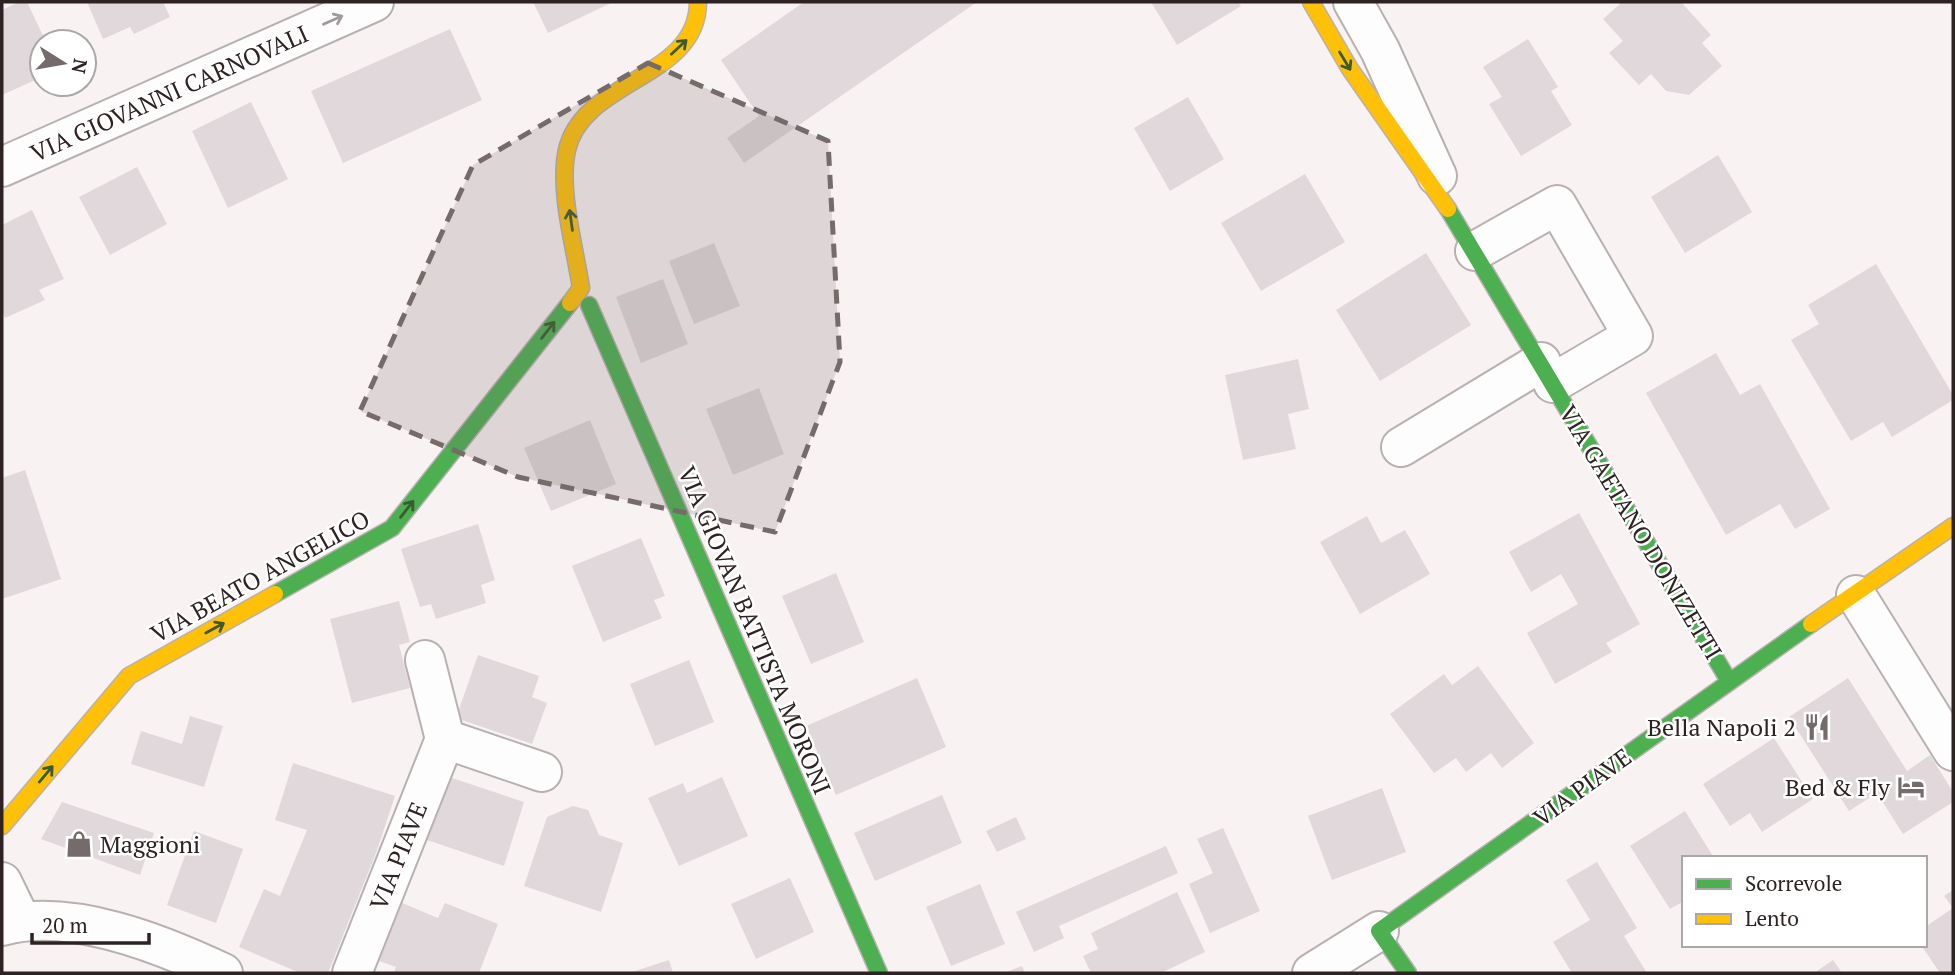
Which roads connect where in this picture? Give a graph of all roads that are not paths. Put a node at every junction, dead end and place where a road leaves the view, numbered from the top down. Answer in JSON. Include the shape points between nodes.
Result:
{"nodes":[{"id":1,"x":374,"y":2,"type":"edge"},
{"id":2,"x":698,"y":2,"type":"edge"},
{"id":3,"x":1311,"y":2,"type":"edge"},
{"id":4,"x":1353,"y":2,"type":"edge"},
{"id":5,"x":2,"y":167,"type":"edge"},
{"id":6,"x":1467,"y":237,"type":"junction"},
{"id":7,"x":589,"y":304,"type":"dead end"},
{"id":8,"x":1547,"y":373,"type":"junction"},
{"id":9,"x":1401,"y":447,"type":"dead end"},
{"id":10,"x":1953,"y":526,"type":"edge"},
{"id":11,"x":1856,"y":595,"type":"junction"},
{"id":12,"x":425,"y":660,"type":"dead end"},
{"id":13,"x":1729,"y":681,"type":"junction"},
{"id":14,"x":445,"y":739,"type":"junction"},
{"id":15,"x":1953,"y":751,"type":"edge"},
{"id":16,"x":542,"y":772,"type":"dead end"},
{"id":17,"x":2,"y":827,"type":"edge"},
{"id":18,"x":2,"y":882,"type":"edge"},
{"id":19,"x":11,"y":923,"type":"edge"},
{"id":20,"x":1379,"y":931,"type":"junction"},
{"id":21,"x":223,"y":973,"type":"edge"},
{"id":22,"x":352,"y":973,"type":"edge"},
{"id":23,"x":879,"y":973,"type":"edge"},
{"id":24,"x":1312,"y":973,"type":"edge"},
{"id":25,"x":1408,"y":973,"type":"edge"}],
"edges":[{"from":5,"to":1,"type":"street","name":"VIA GIOVANNI CARNOVALI","one_way":true},
{"from":17,"to":2,"type":"street","name":"VIA BEATO ANGELICO","one_way":true,"via":[[129,676],[392,528],[582,288],[564,161],[575,127],[588,110],[679,50],[695,30]]},
{"from":3,"to":6,"type":"street","name":"VIA GAETANO DONIZETTI","one_way":true,"via":[[1350,69]]},
{"from":4,"to":6,"type":"street","name":"VIA GAETANO DONIZETTI"},
{"from":6,"to":8,"type":"street","name":"VIA GAETANO DONIZETTI"},
{"from":6,"to":8,"type":"street","name":"VIA GAETANO DONIZETTI","via":[[1557,205],[1633,336]]},
{"from":7,"to":23,"type":"street","name":"VIA GIOVAN BATTISTA MORONI"},
{"from":8,"to":9,"type":"street","name":"VIA GAETANO DONIZETTI"},
{"from":8,"to":13,"type":"street","name":"VIA GAETANO DONIZETTI"},
{"from":10,"to":11,"type":"street","name":"VIA PIAVE"},
{"from":11,"to":13,"type":"street","name":"VIA PIAVE"},
{"from":11,"to":15,"type":"street"},
{"from":12,"to":14,"type":"street"},
{"from":13,"to":20,"type":"street","name":"VIA PIAVE"},
{"from":14,"to":16,"type":"street"},
{"from":14,"to":22,"type":"street","name":"VIA PIAVE"},
{"from":18,"to":19,"type":"street"},
{"from":19,"to":21,"type":"street","via":[[98,927],[167,947]]},
{"from":20,"to":24,"type":"street","name":"VIA PIAVE"},
{"from":20,"to":25,"type":"street"}]}
